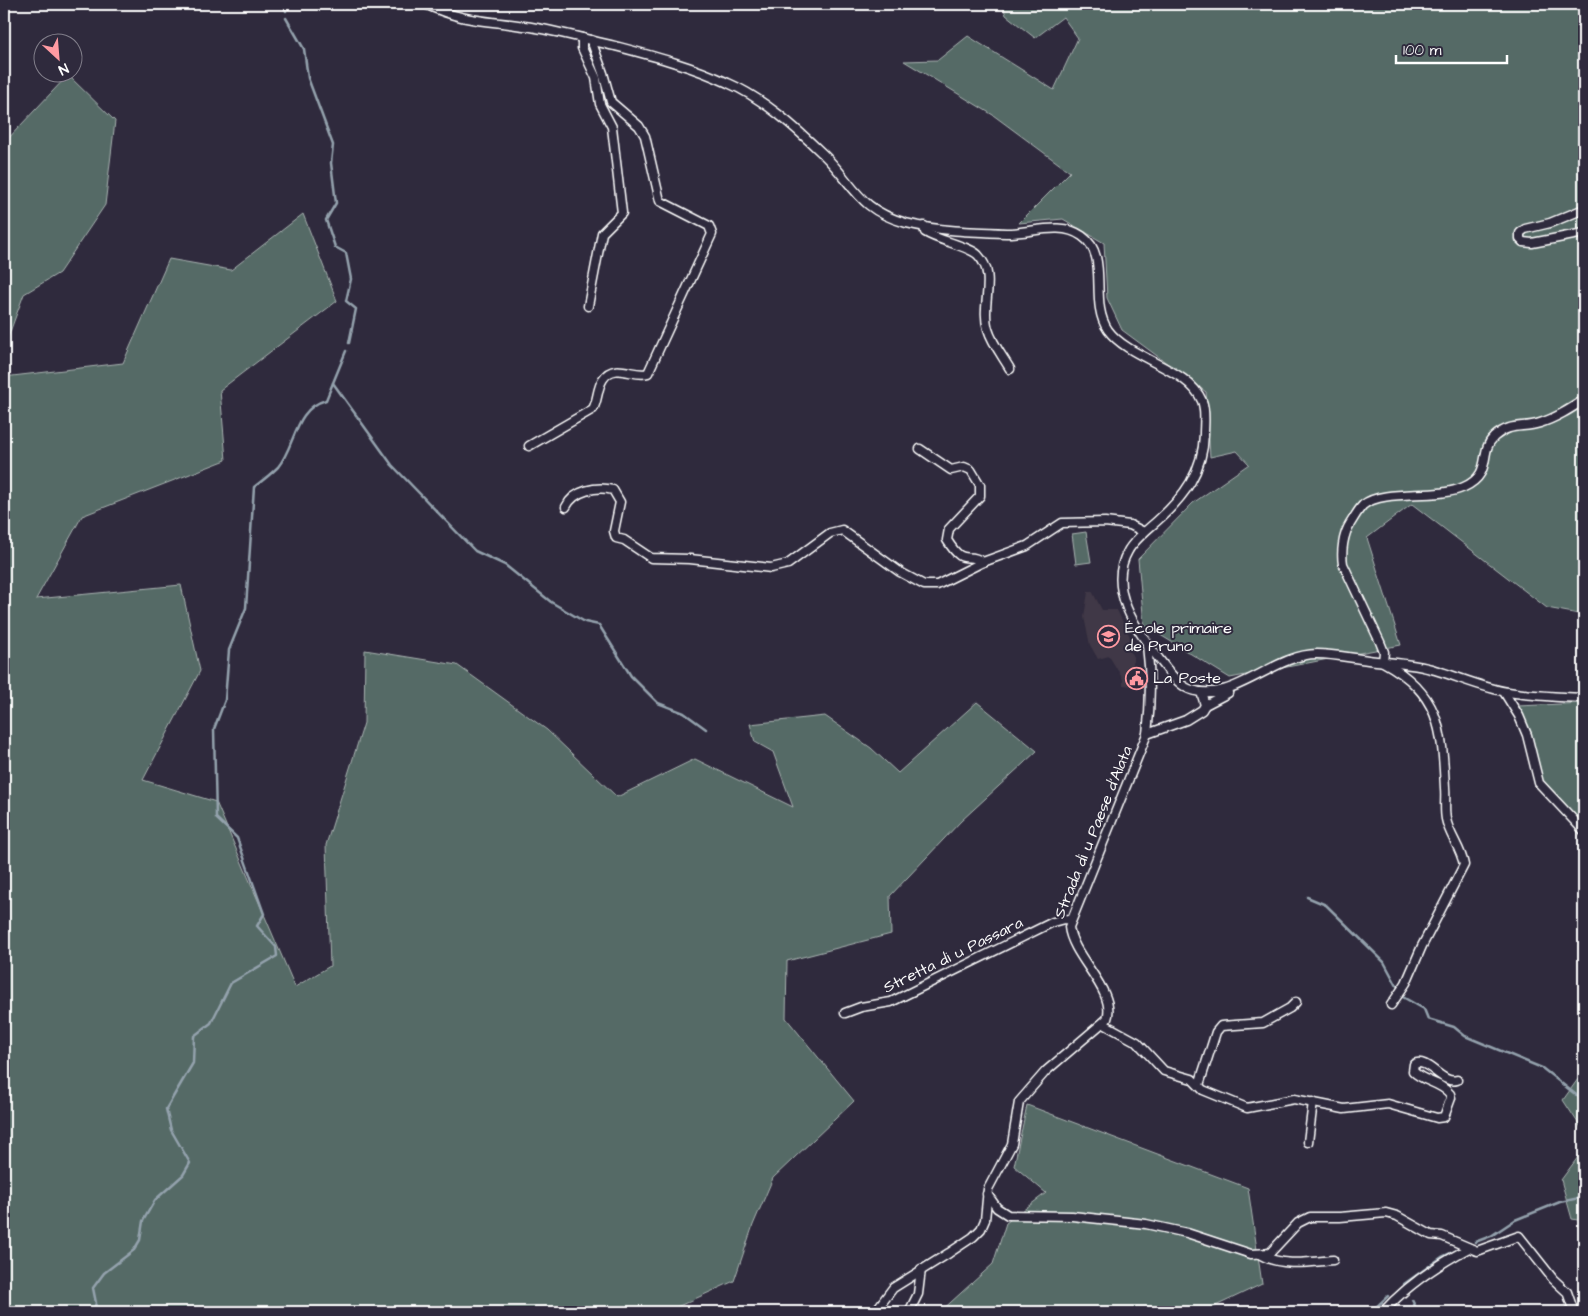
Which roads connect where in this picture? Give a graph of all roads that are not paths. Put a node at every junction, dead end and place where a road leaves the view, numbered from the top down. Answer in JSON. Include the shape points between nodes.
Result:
{"nodes":[{"id":1,"x":425,"y":4,"type":"edge"},
{"id":2,"x":582,"y":38,"type":"junction"},
{"id":3,"x":591,"y":40,"type":"junction"},
{"id":4,"x":1584,"y":209,"type":"edge"},
{"id":5,"x":924,"y":226,"type":"junction"},
{"id":6,"x":1584,"y":233,"type":"edge"},
{"id":7,"x":588,"y":306,"type":"dead end"},
{"id":8,"x":1010,"y":369,"type":"dead end"},
{"id":9,"x":1584,"y":400,"type":"edge"},
{"id":10,"x":529,"y":446,"type":"dead end"},
{"id":11,"x":920,"y":449,"type":"dead end"},
{"id":12,"x":566,"y":507,"type":"dead end"},
{"id":13,"x":1144,"y":532,"type":"junction"},
{"id":14,"x":983,"y":562,"type":"junction"},
{"id":15,"x":1147,"y":643,"type":"junction"},
{"id":16,"x":1383,"y":662,"type":"junction"},
{"id":17,"x":1235,"y":685,"type":"junction"},
{"id":18,"x":1201,"y":692,"type":"junction"},
{"id":19,"x":1504,"y":692,"type":"junction"},
{"id":20,"x":1584,"y":698,"type":"edge"},
{"id":21,"x":1205,"y":705,"type":"junction"},
{"id":22,"x":1147,"y":734,"type":"junction"},
{"id":23,"x":1584,"y":831,"type":"edge"},
{"id":24,"x":1071,"y":920,"type":"junction"},
{"id":25,"x":1296,"y":1002,"type":"dead end"},
{"id":26,"x":1391,"y":1004,"type":"dead end"},
{"id":27,"x":844,"y":1013,"type":"dead end"},
{"id":28,"x":1104,"y":1024,"type":"junction"},
{"id":29,"x":1457,"y":1080,"type":"dead end"},
{"id":30,"x":1199,"y":1085,"type":"junction"},
{"id":31,"x":1313,"y":1102,"type":"junction"},
{"id":32,"x":1308,"y":1142,"type":"dead end"},
{"id":33,"x":987,"y":1194,"type":"junction"},
{"id":34,"x":1469,"y":1248,"type":"junction"},
{"id":35,"x":1262,"y":1255,"type":"junction"},
{"id":36,"x":1332,"y":1260,"type":"dead end"},
{"id":37,"x":921,"y":1269,"type":"junction"},
{"id":38,"x":875,"y":1312,"type":"edge"},
{"id":39,"x":909,"y":1312,"type":"edge"},
{"id":40,"x":1383,"y":1312,"type":"edge"},
{"id":41,"x":1574,"y":1312,"type":"edge"}],
"edges":[{"from":1,"to":2,"type":"street","via":[[467,20],[524,26]]},
{"from":2,"to":3,"type":"street"},
{"from":2,"to":7,"type":"street","via":[[582,48],[596,78],[600,104],[612,127],[622,213],[602,233]]},
{"from":3,"to":5,"type":"street","via":[[669,60],[738,88],[780,117],[825,156],[867,205],[905,223]]},
{"from":3,"to":10,"type":"street","via":[[610,102],[639,126],[645,136],[660,201],[709,226],[712,234],[648,373],[611,372],[604,377],[593,409]]},
{"from":4,"to":6,"type":"street","via":[[1525,229],[1520,233],[1520,239],[1532,243]]},
{"from":5,"to":8,"type":"street","via":[[925,232],[933,238],[976,254],[984,264],[989,288],[988,329]]},
{"from":5,"to":13,"type":"street","via":[[1013,233],[1070,229],[1092,244],[1098,268],[1098,304],[1108,330],[1129,350],[1183,379],[1201,397],[1204,405],[1203,448],[1195,476],[1186,492]]},
{"from":9,"to":16,"type":"street","via":[[1551,419],[1506,429],[1489,444],[1482,473],[1464,487],[1448,493],[1375,500],[1357,513],[1347,529],[1341,555],[1384,652]]},
{"from":11,"to":14,"type":"street","via":[[951,470],[972,470],[980,486],[980,496],[949,529],[947,540],[955,553],[964,559],[978,558]]},
{"from":12,"to":14,"type":"street","via":[[570,500],[584,492],[613,490],[620,502],[614,531],[616,538],[651,558],[772,568],[788,564],[835,530],[842,530],[906,576],[924,585],[937,585]]},
{"from":13,"to":14,"type":"street","via":[[1130,525],[1105,522],[1062,523],[1027,546]]},
{"from":13,"to":15,"type":"street","via":[[1128,550],[1121,578],[1127,609]]},
{"from":15,"to":18,"type":"street","via":[[1182,685]]},
{"from":15,"to":22,"type":"street","name":"Strada di u Paese d'Alata","via":[[1151,666]]},
{"from":16,"to":17,"type":"street","via":[[1315,654],[1274,665]]},
{"from":16,"to":19,"type":"street","via":[[1430,668]]},
{"from":16,"to":26,"type":"street","via":[[1414,681],[1432,706],[1442,741],[1446,819],[1464,865],[1406,983]]},
{"from":17,"to":18,"type":"street"},
{"from":17,"to":21,"type":"street","via":[[1231,692]]},
{"from":18,"to":21,"type":"street"},
{"from":19,"to":20,"type":"street"},
{"from":19,"to":23,"type":"street","via":[[1527,735],[1539,783]]},
{"from":21,"to":22,"type":"street","via":[[1186,720]]},
{"from":22,"to":24,"type":"street","name":"Strada di u Paese d'Alata"},
{"from":24,"to":27,"type":"street","name":"Stretta di u Passara","via":[[1054,922],[892,1002]]},
{"from":24,"to":28,"type":"street","name":"Strada di u Paese d'Alata","via":[[1070,935],[1109,1007]]},
{"from":25,"to":30,"type":"street","via":[[1263,1023],[1221,1026],[1216,1032]]},
{"from":28,"to":30,"type":"street","via":[[1137,1042],[1164,1071],[1192,1079]]},
{"from":28,"to":33,"type":"street","via":[[1069,1050],[1023,1096],[1012,1144]]},
{"from":29,"to":31,"type":"street","via":[[1449,1081],[1421,1063],[1414,1064],[1412,1071],[1450,1094],[1447,1112],[1437,1118],[1388,1104],[1344,1109]]},
{"from":30,"to":31,"type":"street","via":[[1248,1108],[1294,1099]]},
{"from":31,"to":32,"type":"street"},
{"from":33,"to":35,"type":"street","via":[[1008,1216],[1072,1216],[1146,1224],[1186,1232]]},
{"from":33,"to":37,"type":"street","via":[[981,1229],[973,1238]]},
{"from":34,"to":35,"type":"street","via":[[1442,1236],[1430,1235],[1386,1213],[1310,1217],[1298,1223],[1277,1248]]},
{"from":34,"to":40,"type":"street","via":[[1446,1259],[1402,1290]]},
{"from":34,"to":41,"type":"street","via":[[1477,1251],[1515,1236],[1522,1237],[1553,1279],[1567,1292]]},
{"from":35,"to":36,"type":"street","via":[[1271,1261]]},
{"from":37,"to":38,"type":"street","via":[[893,1288]]},
{"from":37,"to":39,"type":"street","via":[[918,1294]]}]}
